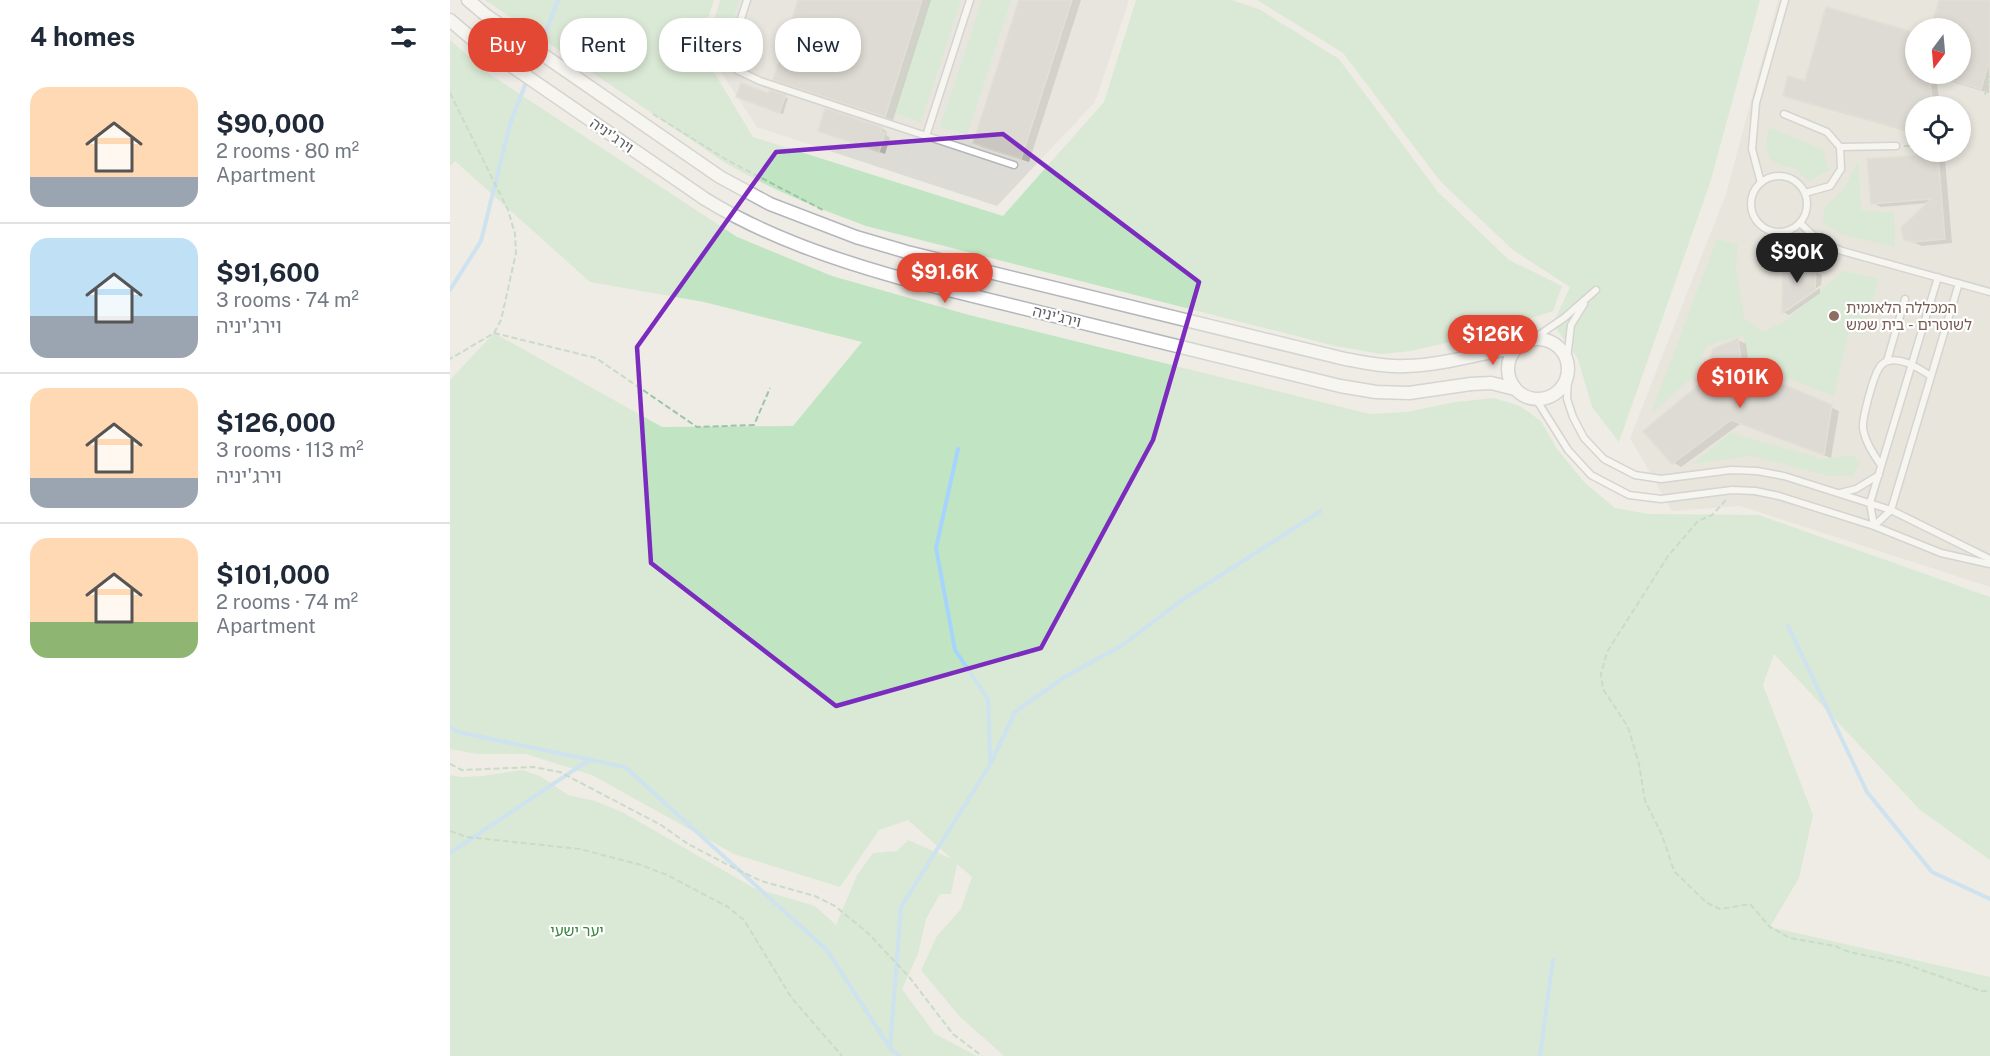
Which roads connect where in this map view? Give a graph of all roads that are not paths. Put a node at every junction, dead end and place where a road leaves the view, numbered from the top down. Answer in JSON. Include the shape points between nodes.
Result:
{"nodes":[{"id":1,"x":468,"y":0,"type":"edge"},
{"id":2,"x":747,"y":0,"type":"edge"},
{"id":3,"x":970,"y":0,"type":"edge"},
{"id":4,"x":1785,"y":0,"type":"edge"},
{"id":5,"x":450,"y":20,"type":"edge"},
{"id":6,"x":1784,"y":114,"type":"dead end"},
{"id":7,"x":926,"y":136,"type":"junction"},
{"id":8,"x":1896,"y":146,"type":"dead end"},
{"id":9,"x":1840,"y":147,"type":"junction"},
{"id":10,"x":1014,"y":165,"type":"dead end"},
{"id":11,"x":1761,"y":183,"type":"junction"},
{"id":12,"x":1805,"y":193,"type":"junction"},
{"id":13,"x":1800,"y":223,"type":"junction"},
{"id":14,"x":1938,"y":278,"type":"junction"},
{"id":15,"x":1959,"y":283,"type":"junction"},
{"id":16,"x":1596,"y":290,"type":"dead end"},
{"id":17,"x":1990,"y":292,"type":"edge"},
{"id":18,"x":1588,"y":298,"type":"junction"},
{"id":19,"x":1905,"y":299,"type":"dead end"},
{"id":20,"x":1533,"y":339,"type":"junction"},
{"id":21,"x":1518,"y":347,"type":"junction"},
{"id":22,"x":1567,"y":359,"type":"junction"},
{"id":23,"x":1887,"y":362,"type":"junction"},
{"id":24,"x":1912,"y":365,"type":"junction"},
{"id":25,"x":1568,"y":375,"type":"junction"},
{"id":26,"x":1931,"y":376,"type":"junction"},
{"id":27,"x":1515,"y":388,"type":"junction"},
{"id":28,"x":1536,"y":399,"type":"junction"},
{"id":29,"x":1881,"y":465,"type":"junction"},
{"id":30,"x":1879,"y":476,"type":"junction"},
{"id":31,"x":1839,"y":494,"type":"junction"},
{"id":32,"x":1870,"y":503,"type":"junction"},
{"id":33,"x":1891,"y":510,"type":"junction"},
{"id":34,"x":1874,"y":526,"type":"junction"},
{"id":35,"x":1990,"y":558,"type":"edge"},
{"id":36,"x":1990,"y":564,"type":"edge"}],
"edges":[{"from":1,"to":21,"type":"street","name":"וירג'יניה","via":[[720,177],[770,204],[856,237],[1378,365],[1407,366]]},
{"from":2,"to":7,"type":"lane","via":[[731,50],[737,70]]},
{"from":3,"to":7,"type":"lane"},
{"from":4,"to":11,"type":"lane","via":[[1756,103],[1752,149]]},
{"from":5,"to":27,"type":"street","name":"וירג'יניה","via":[[705,200],[759,228],[847,263],[1340,386],[1409,393],[1491,383]]},
{"from":6,"to":9,"type":"lane","via":[[1827,132]]},
{"from":7,"to":10,"type":"lane"},
{"from":8,"to":9,"type":"lane"},
{"from":9,"to":12,"type":"lane","via":[[1841,169],[1830,186]]},
{"from":11,"to":12,"type":"lane","via":[[1782,176],[1792,179]]},
{"from":11,"to":13,"type":"lane","via":[[1752,200],[1759,223],[1777,232]]},
{"from":12,"to":13,"type":"lane","via":[[1808,206]]},
{"from":13,"to":14,"type":"lane","via":[[1820,242],[1842,251]]},
{"from":14,"to":15,"type":"lane"},
{"from":14,"to":24,"type":"lane"},
{"from":15,"to":17,"type":"lane"},
{"from":15,"to":26,"type":"lane"},
{"from":16,"to":18,"type":"lane"},
{"from":18,"to":20,"type":"lane"},
{"from":18,"to":22,"type":"lane","via":[[1571,325]]},
{"from":19,"to":23,"type":"lane"},
{"from":20,"to":21,"type":"street"},
{"from":20,"to":22,"type":"street","via":[[1551,341]]},
{"from":21,"to":27,"type":"street","via":[[1508,363]]},
{"from":22,"to":25,"type":"street"},
{"from":23,"to":24,"type":"lane"},
{"from":23,"to":29,"type":"lane","via":[[1878,368],[1863,428]]},
{"from":24,"to":26,"type":"lane"},
{"from":24,"to":29,"type":"lane"},
{"from":25,"to":28,"type":"street","via":[[1560,390],[1545,399]]},
{"from":25,"to":31,"type":"lane","via":[[1567,399],[1584,438],[1604,459],[1635,475],[1661,478],[1757,471]]},
{"from":26,"to":33,"type":"lane"},
{"from":27,"to":28,"type":"street"},
{"from":28,"to":34,"type":"lane","via":[[1568,450],[1591,475],[1629,495],[1661,499],[1755,491]]},
{"from":29,"to":30,"type":"lane"},
{"from":30,"to":31,"type":"lane"},
{"from":30,"to":32,"type":"lane"},
{"from":31,"to":32,"type":"lane"},
{"from":32,"to":33,"type":"lane"},
{"from":32,"to":34,"type":"lane"},
{"from":33,"to":34,"type":"lane"},
{"from":33,"to":35,"type":"lane"},
{"from":34,"to":36,"type":"lane","via":[[1941,553]]}]}
